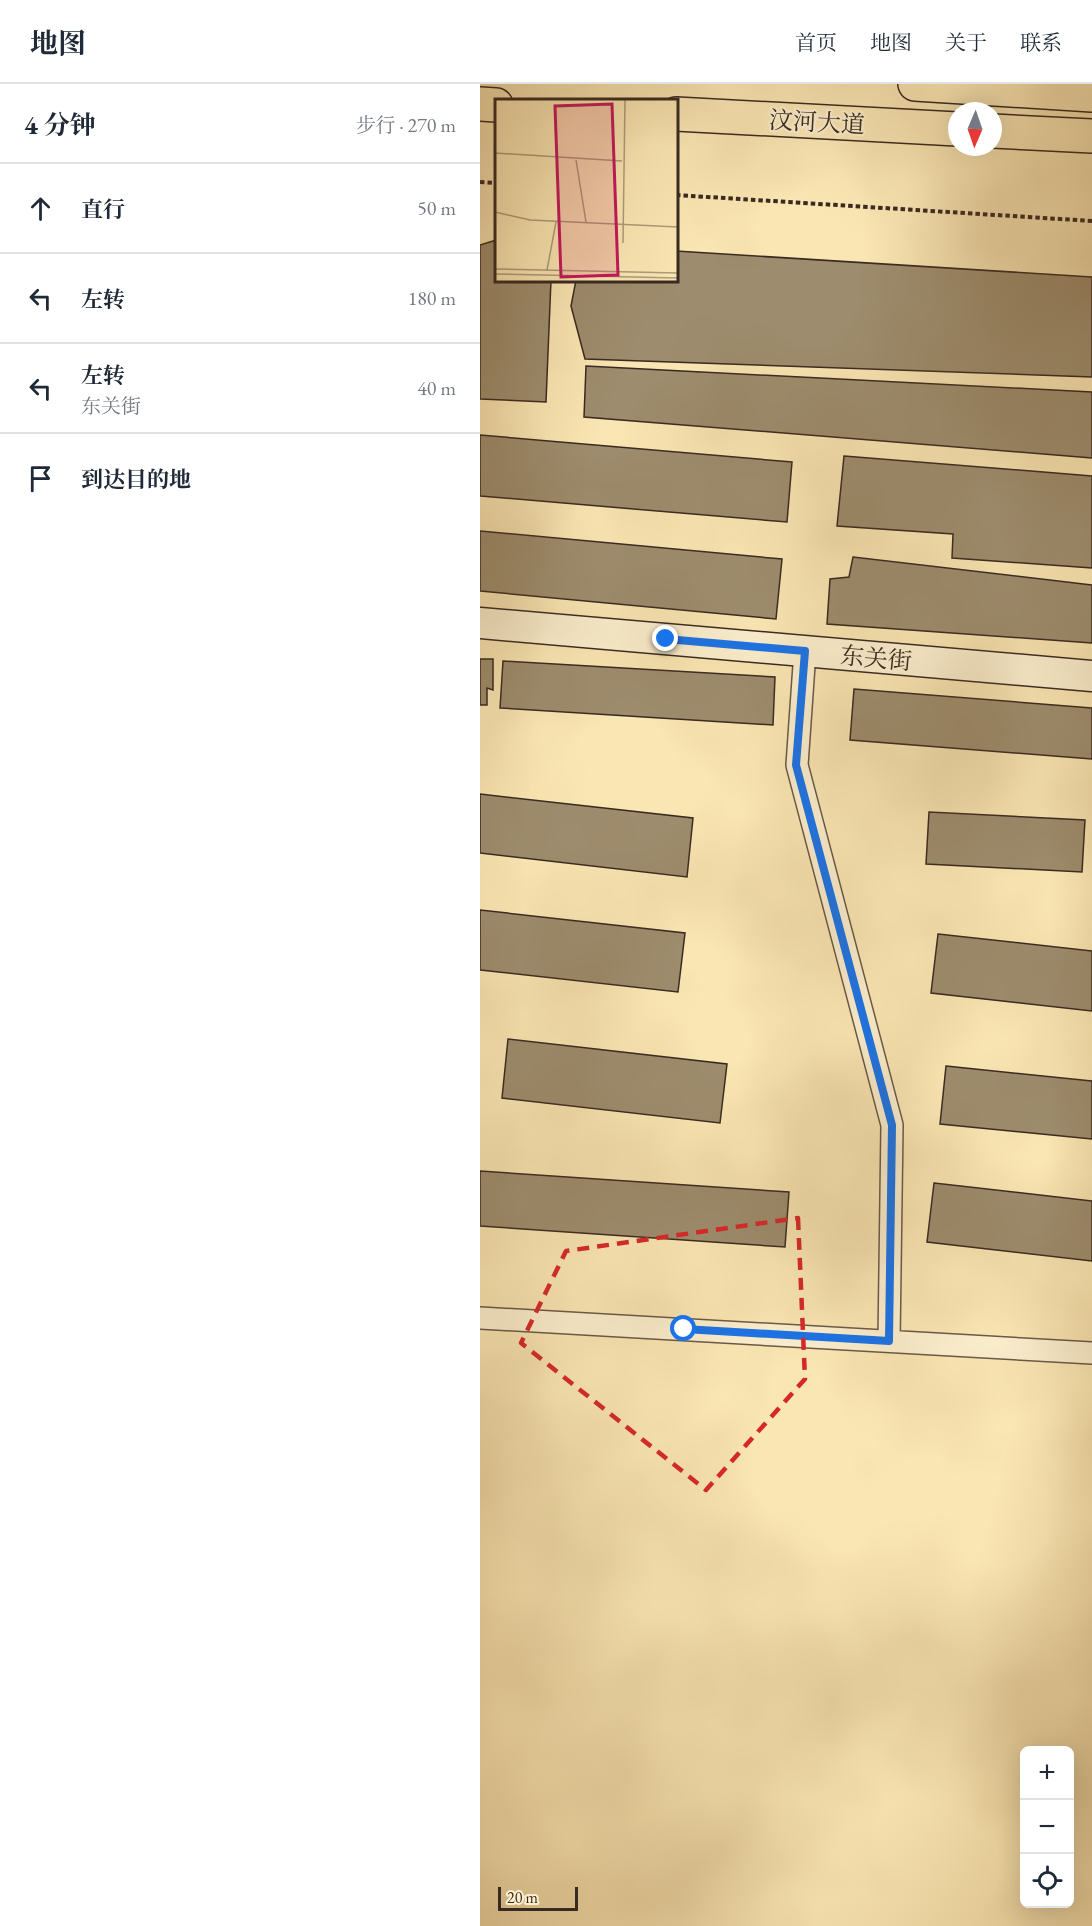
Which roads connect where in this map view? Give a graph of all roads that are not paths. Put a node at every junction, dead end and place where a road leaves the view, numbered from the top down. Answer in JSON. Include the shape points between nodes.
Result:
{"nodes":[{"id":1,"x":915,"y":84,"type":"edge"},
{"id":2,"x":1092,"y":95,"type":"edge"},
{"id":3,"x":480,"y":104,"type":"edge"},
{"id":4,"x":495,"y":105,"type":"edge"},
{"id":5,"x":678,"y":114,"type":"edge"},
{"id":6,"x":948,"y":129,"type":"edge"},
{"id":7,"x":1002,"y":131,"type":"edge"},
{"id":8,"x":1092,"y":136,"type":"edge"},
{"id":9,"x":480,"y":623,"type":"edge"},
{"id":10,"x":805,"y":651,"type":"junction"},
{"id":11,"x":1092,"y":676,"type":"edge"},
{"id":12,"x":480,"y":1318,"type":"edge"},
{"id":13,"x":889,"y":1341,"type":"junction"},
{"id":14,"x":1092,"y":1353,"type":"edge"}],
"edges":[{"from":1,"to":2,"type":"highway"},
{"from":3,"to":4,"type":"highway"},
{"from":5,"to":6,"type":"highway","name":"汶河大道"},
{"from":7,"to":8,"type":"highway"},
{"from":9,"to":10,"type":"street","name":"东关街"},
{"from":10,"to":11,"type":"street","name":"东关街"},
{"from":10,"to":13,"type":"street","via":[[796,765],[892,1125]]},
{"from":12,"to":13,"type":"street"},
{"from":13,"to":14,"type":"street"}]}
